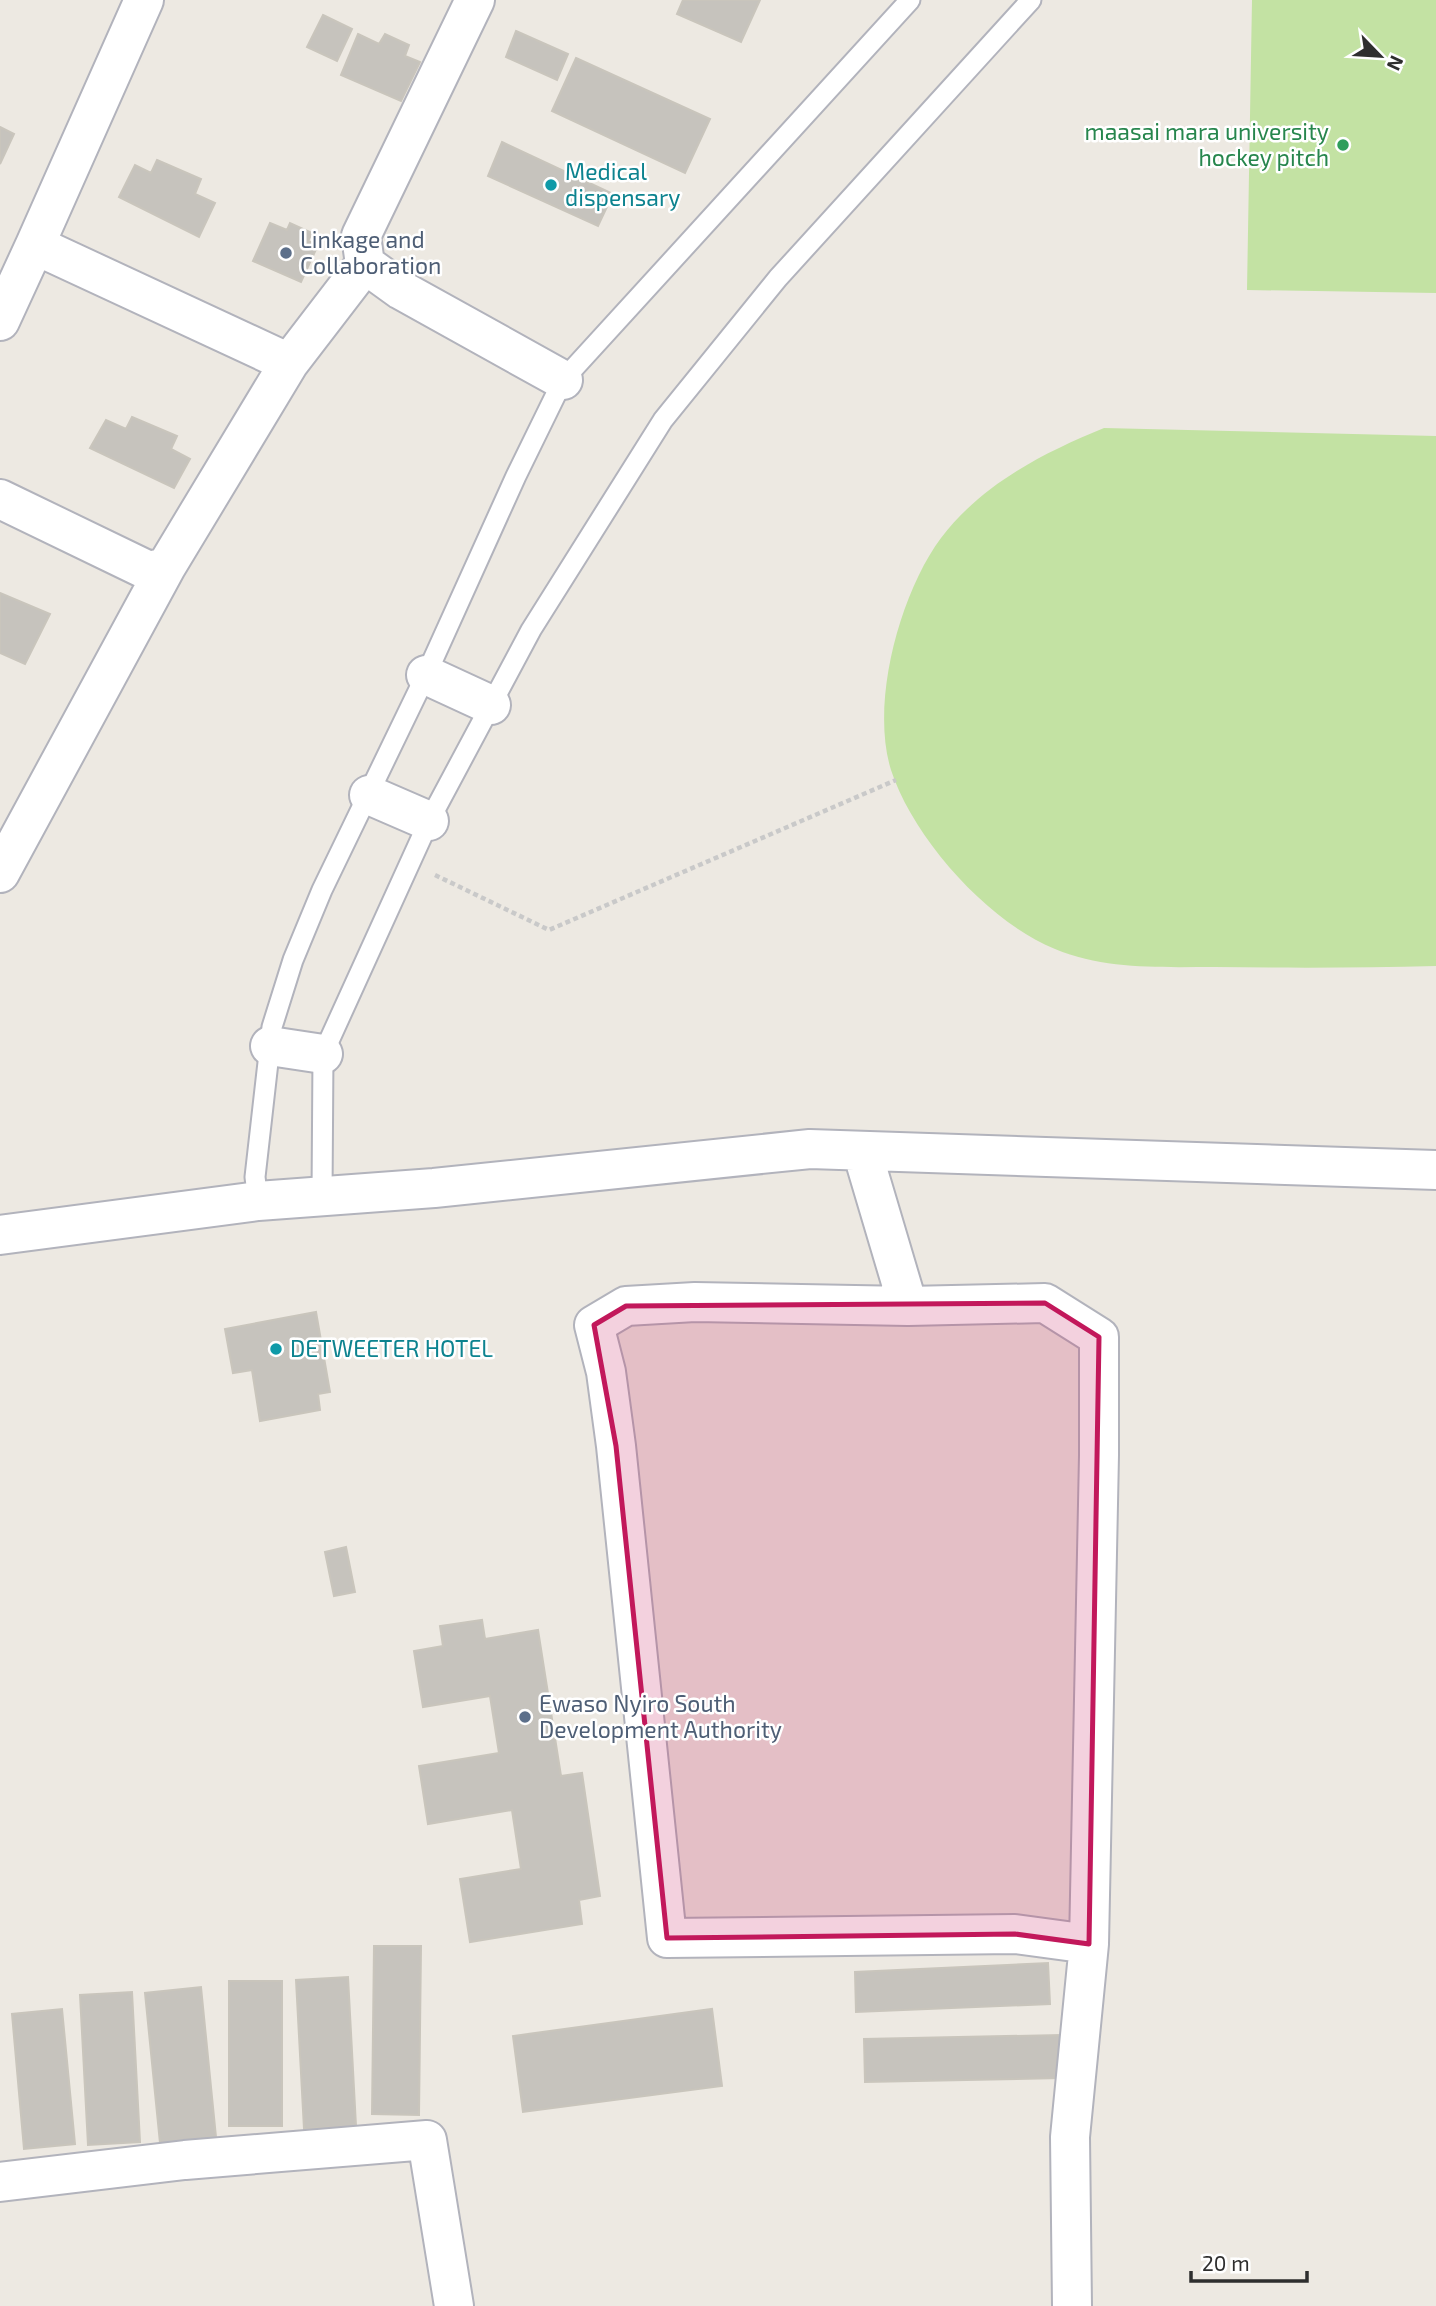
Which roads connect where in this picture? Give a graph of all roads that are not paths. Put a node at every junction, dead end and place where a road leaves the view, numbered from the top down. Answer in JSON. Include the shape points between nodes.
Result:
{"nodes":[{"id":1,"x":144,"y":0,"type":"edge"},
{"id":2,"x":475,"y":0,"type":"edge"},
{"id":3,"x":910,"y":0,"type":"edge"},
{"id":4,"x":1031,"y":0,"type":"edge"},
{"id":5,"x":35,"y":245,"type":"junction"},
{"id":6,"x":365,"y":264,"type":"junction"},
{"id":7,"x":0,"y":321,"type":"edge"},
{"id":8,"x":289,"y":363,"type":"junction"},
{"id":9,"x":563,"y":380,"type":"junction"},
{"id":10,"x":0,"y":499,"type":"edge"},
{"id":11,"x":166,"y":568,"type":"junction"},
{"id":12,"x":426,"y":675,"type":"junction"},
{"id":13,"x":491,"y":705,"type":"junction"},
{"id":14,"x":369,"y":795,"type":"junction"},
{"id":15,"x":429,"y":821,"type":"junction"},
{"id":16,"x":0,"y":873,"type":"edge"},
{"id":17,"x":270,"y":1046,"type":"junction"},
{"id":18,"x":323,"y":1054,"type":"junction"},
{"id":19,"x":862,"y":1151,"type":"junction"},
{"id":20,"x":1436,"y":1170,"type":"edge"},
{"id":21,"x":322,"y":1196,"type":"junction"},
{"id":22,"x":257,"y":1201,"type":"junction"},
{"id":23,"x":0,"y":1235,"type":"edge"},
{"id":24,"x":908,"y":1306,"type":"junction"},
{"id":25,"x":1089,"y":1944,"type":"junction"},
{"id":26,"x":0,"y":2182,"type":"edge"},
{"id":27,"x":454,"y":2306,"type":"edge"},
{"id":28,"x":1072,"y":2306,"type":"edge"}],
"edges":[{"from":1,"to":5,"type":"street"},
{"from":2,"to":6,"type":"street","via":[[361,236]]},
{"from":3,"to":9,"type":"lane"},
{"from":4,"to":13,"type":"lane","via":[[778,278],[663,421],[531,630]]},
{"from":5,"to":7,"type":"street"},
{"from":5,"to":8,"type":"street"},
{"from":6,"to":8,"type":"street"},
{"from":6,"to":9,"type":"street","via":[[401,290]]},
{"from":8,"to":11,"type":"street"},
{"from":9,"to":12,"type":"lane"},
{"from":10,"to":11,"type":"street","via":[[149,571]]},
{"from":11,"to":16,"type":"street"},
{"from":12,"to":13,"type":"street"},
{"from":12,"to":14,"type":"lane"},
{"from":13,"to":15,"type":"lane"},
{"from":14,"to":15,"type":"street"},
{"from":14,"to":17,"type":"lane","via":[[293,960]]},
{"from":15,"to":18,"type":"lane"},
{"from":17,"to":18,"type":"street"},
{"from":17,"to":22,"type":"lane","via":[[255,1177]]},
{"from":18,"to":21,"type":"lane"},
{"from":19,"to":20,"type":"street"},
{"from":19,"to":21,"type":"street","via":[[810,1149]]},
{"from":19,"to":24,"type":"street"},
{"from":21,"to":22,"type":"street"},
{"from":22,"to":23,"type":"street"},
{"from":24,"to":25,"type":"street","via":[[1045,1303],[1099,1336]]},
{"from":24,"to":25,"type":"street","via":[[640,1305],[626,1306],[594,1325],[607,1372],[616,1446],[667,1938],[1015,1934]]},
{"from":25,"to":28,"type":"street","via":[[1070,2137]]},
{"from":26,"to":27,"type":"street","via":[[185,2160],[427,2140]]}]}
